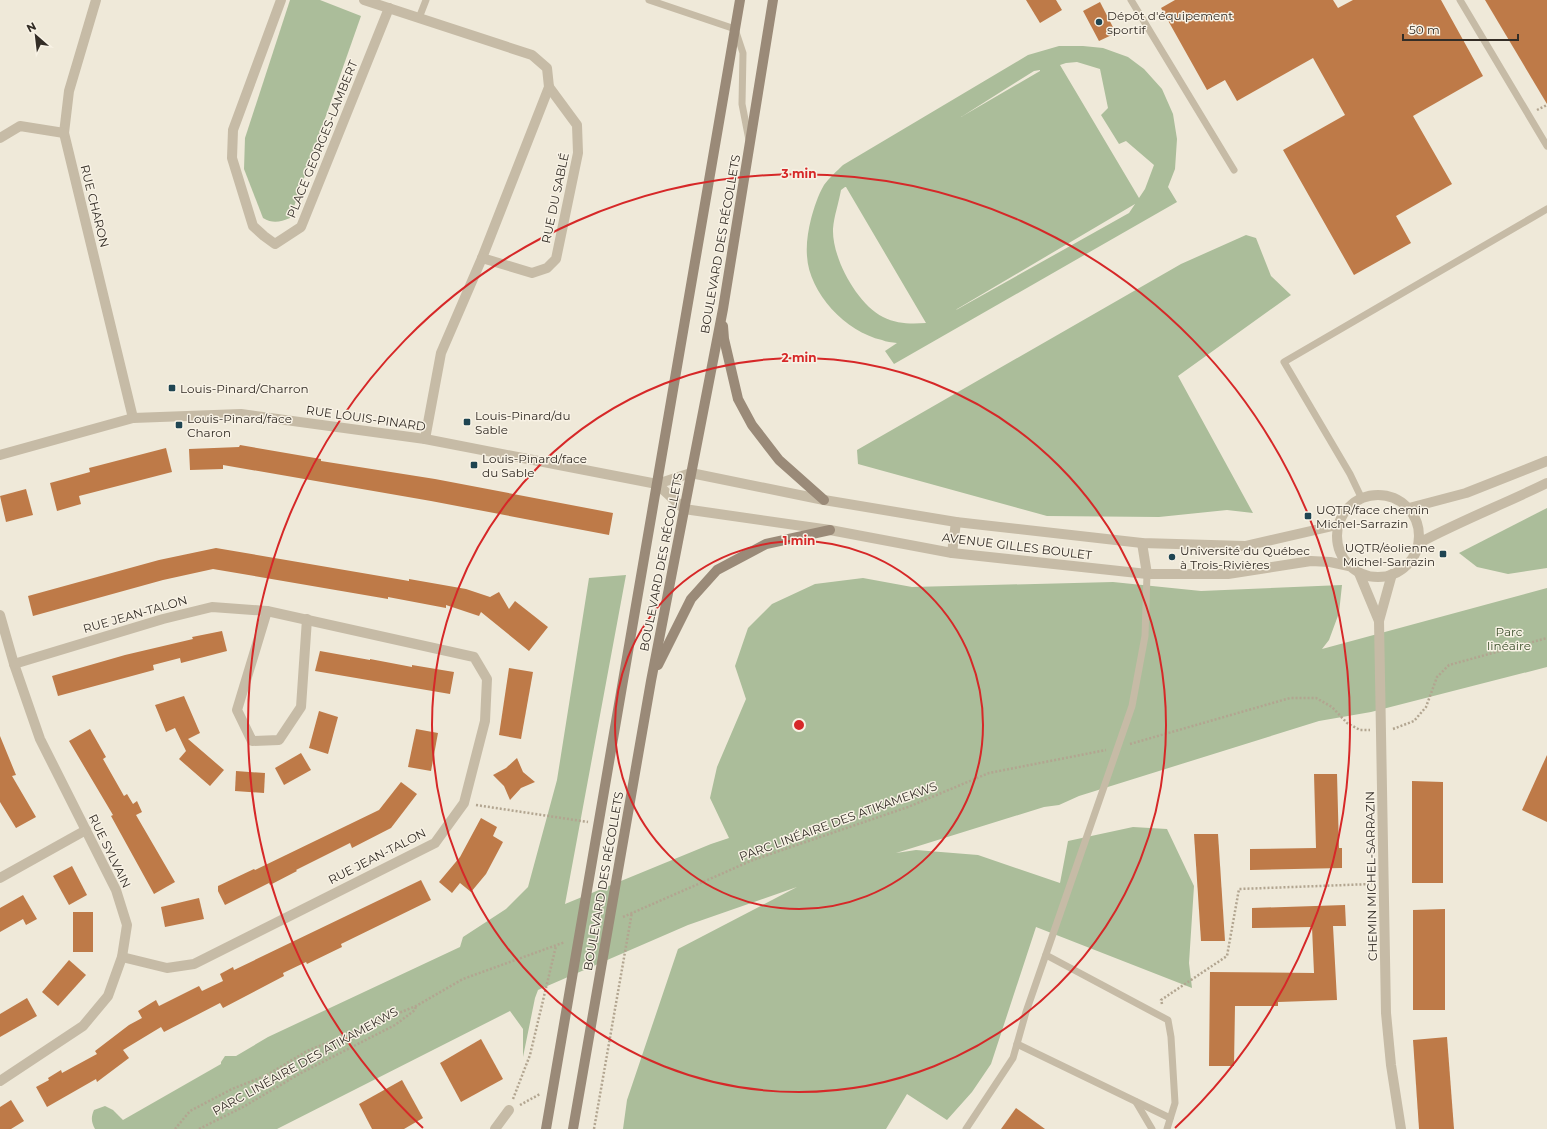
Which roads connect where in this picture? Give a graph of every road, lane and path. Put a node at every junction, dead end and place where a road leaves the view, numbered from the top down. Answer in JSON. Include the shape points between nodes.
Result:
{"nodes":[{"id":1,"x":96,"y":0,"type":"edge"},
{"id":2,"x":281,"y":0,"type":"edge"},
{"id":3,"x":364,"y":0,"type":"edge"},
{"id":4,"x":426,"y":0,"type":"edge"},
{"id":5,"x":649,"y":0,"type":"edge"},
{"id":6,"x":740,"y":0,"type":"edge"},
{"id":7,"x":773,"y":0,"type":"edge"},
{"id":8,"x":1132,"y":0,"type":"edge"},
{"id":9,"x":1460,"y":0,"type":"edge"},
{"id":10,"x":389,"y":8,"type":"junction"},
{"id":11,"x":420,"y":18,"type":"junction"},
{"id":12,"x":735,"y":29,"type":"junction"},
{"id":13,"x":549,"y":87,"type":"junction"},
{"id":14,"x":64,"y":133,"type":"junction"},
{"id":15,"x":0,"y":138,"type":"edge"},
{"id":16,"x":750,"y":144,"type":"junction"},
{"id":17,"x":1547,"y":146,"type":"edge"},
{"id":18,"x":1234,"y":170,"type":"dead end"},
{"id":19,"x":1547,"y":209,"type":"edge"},
{"id":20,"x":482,"y":258,"type":"junction"},
{"id":21,"x":723,"y":309,"type":"junction"},
{"id":22,"x":133,"y":418,"type":"junction"},
{"id":23,"x":425,"y":439,"type":"junction"},
{"id":24,"x":0,"y":455,"type":"edge"},
{"id":25,"x":1547,"y":461,"type":"edge"},
{"id":26,"x":691,"y":473,"type":"junction"},
{"id":27,"x":1547,"y":483,"type":"edge"},
{"id":28,"x":657,"y":484,"type":"junction"},
{"id":29,"x":1361,"y":497,"type":"junction"},
{"id":30,"x":824,"y":500,"type":"junction"},
{"id":31,"x":1410,"y":508,"type":"junction"},
{"id":32,"x":684,"y":509,"type":"junction"},
{"id":33,"x":956,"y":522,"type":"junction"},
{"id":34,"x":1337,"y":525,"type":"junction"},
{"id":35,"x":830,"y":530,"type":"junction"},
{"id":36,"x":1142,"y":543,"type":"junction"},
{"id":37,"x":1419,"y":543,"type":"junction"},
{"id":38,"x":952,"y":552,"type":"junction"},
{"id":39,"x":1349,"y":566,"type":"junction"},
{"id":40,"x":1359,"y":573,"type":"junction"},
{"id":41,"x":1147,"y":574,"type":"junction"},
{"id":42,"x":1392,"y":574,"type":"junction"},
{"id":43,"x":267,"y":611,"type":"junction"},
{"id":44,"x":0,"y":615,"type":"edge"},
{"id":45,"x":307,"y":619,"type":"junction"},
{"id":46,"x":1379,"y":621,"type":"junction"},
{"id":47,"x":1547,"y":638,"type":"edge"},
{"id":48,"x":14,"y":664,"type":"junction"},
{"id":49,"x":651,"y":681,"type":"junction"},
{"id":50,"x":1395,"y":729,"type":"dead end"},
{"id":51,"x":1360,"y":730,"type":"dead end"},
{"id":52,"x":1132,"y":743,"type":"dead end"},
{"id":53,"x":1101,"y":752,"type":"dead end"},
{"id":54,"x":464,"y":803,"type":"junction"},
{"id":55,"x":599,"y":824,"type":"junction"},
{"id":56,"x":86,"y":830,"type":"junction"},
{"id":57,"x":0,"y":878,"type":"edge"},
{"id":58,"x":1384,"y":884,"type":"junction"},
{"id":59,"x":632,"y":912,"type":"junction"},
{"id":60,"x":628,"y":914,"type":"dead end"},
{"id":61,"x":566,"y":942,"type":"dead end"},
{"id":62,"x":556,"y":946,"type":"junction"},
{"id":63,"x":1046,"y":955,"type":"junction"},
{"id":64,"x":122,"y":958,"type":"junction"},
{"id":65,"x":416,"y":1006,"type":"junction"},
{"id":66,"x":1168,"y":1020,"type":"junction"},
{"id":67,"x":1017,"y":1044,"type":"junction"},
{"id":68,"x":0,"y":1081,"type":"edge"},
{"id":69,"x":553,"y":1087,"type":"junction"},
{"id":70,"x":1136,"y":1102,"type":"junction"},
{"id":71,"x":509,"y":1110,"type":"junction"},
{"id":72,"x":1170,"y":1118,"type":"junction"},
{"id":73,"x":175,"y":1129,"type":"edge"},
{"id":74,"x":199,"y":1129,"type":"edge"},
{"id":75,"x":495,"y":1129,"type":"edge"},
{"id":76,"x":546,"y":1129,"type":"edge"},
{"id":77,"x":573,"y":1129,"type":"edge"},
{"id":78,"x":594,"y":1129,"type":"edge"},
{"id":79,"x":966,"y":1129,"type":"edge"},
{"id":80,"x":1152,"y":1129,"type":"edge"},
{"id":81,"x":1167,"y":1129,"type":"edge"},
{"id":82,"x":1401,"y":1129,"type":"edge"}],
"edges":[{"from":1,"to":14,"type":"street","name":"RUE CHARON","via":[[69,91]]},
{"from":2,"to":10,"type":"street","name":"PLACE GEORGES-LAMBERT","via":[[233,130],[232,158],[253,226],[275,244],[301,227]]},
{"from":3,"to":10,"type":"street"},
{"from":4,"to":11,"type":"lane"},
{"from":5,"to":12,"type":"lane"},
{"from":6,"to":12,"type":"main road","name":"BOULEVARD DES RÉCOLLETS"},
{"from":7,"to":16,"type":"main road","name":"BOULEVARD DES RÉCOLLETS"},
{"from":8,"to":18,"type":"lane"},
{"from":9,"to":17,"type":"lane"},
{"from":10,"to":11,"type":"street"},
{"from":11,"to":13,"type":"street","via":[[532,55],[547,68]]},
{"from":12,"to":16,"type":"lane","via":[[743,53],[742,104]]},
{"from":12,"to":28,"type":"main road","name":"BOULEVARD DES RÉCOLLETS"},
{"from":13,"to":20,"type":"street"},
{"from":13,"to":20,"type":"street","name":"RUE DU SABLÉ","via":[[577,125],[578,132],[578,153],[556,259],[547,268],[532,273]]},
{"from":14,"to":15,"type":"street","via":[[20,126]]},
{"from":14,"to":22,"type":"street","name":"RUE CHARON"},
{"from":16,"to":21,"type":"main road","name":"BOULEVARD DES RÉCOLLETS"},
{"from":19,"to":29,"type":"lane","via":[[1284,362]]},
{"from":20,"to":23,"type":"street","via":[[441,353]]},
{"from":21,"to":26,"type":"main road","name":"BOULEVARD DES RÉCOLLETS"},
{"from":21,"to":30,"type":"main road","via":[[724,340],[738,399],[752,425],[779,460]]},
{"from":22,"to":23,"type":"street","name":"RUE LOUIS-PINARD","via":[[241,414]]},
{"from":22,"to":24,"type":"street","name":"RUE LOUIS-PINARD"},
{"from":23,"to":28,"type":"street","name":"RUE LOUIS-PINARD"},
{"from":25,"to":31,"type":"street","via":[[1466,493]]},
{"from":26,"to":28,"type":"street","name":"RUE LOUIS-PINARD"},
{"from":26,"to":30,"type":"street","name":"AVENUE GILLES BOULET"},
{"from":26,"to":32,"type":"main road","name":"BOULEVARD DES RÉCOLLETS"},
{"from":27,"to":37,"type":"street"},
{"from":28,"to":32,"type":"street"},
{"from":28,"to":55,"type":"main road","name":"BOULEVARD DES RÉCOLLETS"},
{"from":29,"to":31,"type":"street","via":[[1387,495]]},
{"from":29,"to":34,"type":"street","name":"AVENUE GILLES BOULET","via":[[1350,504]]},
{"from":30,"to":33,"type":"street","name":"AVENUE GILLES BOULET"},
{"from":31,"to":37,"type":"street","via":[[1416,519]]},
{"from":32,"to":35,"type":"street","name":"AVENUE GILLES BOULET"},
{"from":32,"to":49,"type":"main road","name":"BOULEVARD DES RÉCOLLETS"},
{"from":33,"to":36,"type":"street","name":"AVENUE GILLES BOULET"},
{"from":33,"to":38,"type":"street"},
{"from":34,"to":36,"type":"street","name":"AVENUE GILLES BOULET","via":[[1245,546]]},
{"from":34,"to":39,"type":"street","name":"AVENUE GILLES BOULET","via":[[1337,547]]},
{"from":35,"to":38,"type":"street","name":"AVENUE GILLES BOULET"},
{"from":35,"to":49,"type":"main road","via":[[766,544],[718,570],[691,599]]},
{"from":36,"to":41,"type":"street"},
{"from":37,"to":42,"type":"street","name":"AVENUE GILLES BOULET","via":[[1415,555],[1407,566]]},
{"from":38,"to":41,"type":"street","name":"AVENUE GILLES BOULET"},
{"from":39,"to":40,"type":"street","name":"AVENUE GILLES BOULET"},
{"from":39,"to":41,"type":"street","name":"AVENUE GILLES BOULET","via":[[1311,561],[1228,574]]},
{"from":40,"to":42,"type":"street","name":"AVENUE GILLES BOULET","via":[[1371,577]]},
{"from":40,"to":46,"type":"street","name":"CHEMIN MICHEL-SARRAZIN"},
{"from":41,"to":63,"type":"lane","via":[[1145,636],[1132,706]]},
{"from":42,"to":46,"type":"street","name":"CHEMIN MICHEL-SARRAZIN"},
{"from":43,"to":45,"type":"street","name":"RUE JEAN-TALON"},
{"from":43,"to":45,"type":"street","via":[[236,710],[252,741],[279,740],[301,707]]},
{"from":43,"to":48,"type":"street","name":"RUE JEAN-TALON","via":[[212,607],[163,619]]},
{"from":44,"to":48,"type":"street","name":"RUE SYLVAIN"},
{"from":45,"to":54,"type":"street","name":"RUE JEAN-TALON","via":[[474,657],[487,679],[485,721]]},
{"from":46,"to":58,"type":"street","name":"CHEMIN MICHEL-SARRAZIN"},
{"from":47,"to":50,"type":"path","via":[[1449,665],[1437,677],[1426,707],[1414,721]]},
{"from":48,"to":56,"type":"street","name":"RUE SYLVAIN","via":[[40,739]]},
{"from":49,"to":77,"type":"main road","name":"BOULEVARD DES RÉCOLLETS"},
{"from":51,"to":52,"type":"path","via":[[1347,723],[1332,707],[1316,698],[1290,698]]},
{"from":53,"to":59,"type":"path","name":"PARC LINÉAIRE DES ATIKAMEKWS","via":[[989,773],[908,807],[753,860]]},
{"from":54,"to":55,"type":"path"},
{"from":54,"to":64,"type":"street","name":"RUE JEAN-TALON","via":[[435,843],[194,964],[167,968]]},
{"from":55,"to":69,"type":"main road","name":"BOULEVARD DES RÉCOLLETS"},
{"from":56,"to":57,"type":"street"},
{"from":56,"to":64,"type":"street","name":"RUE SYLVAIN","via":[[116,890],[127,925]]},
{"from":58,"to":66,"type":"path","via":[[1239,889],[1228,956],[1161,1000]]},
{"from":58,"to":82,"type":"street","name":"CHEMIN MICHEL-SARRAZIN","via":[[1386,1013]]},
{"from":59,"to":60,"type":"path","name":"PARC LINÉAIRE DES ATIKAMEKWS"},
{"from":59,"to":78,"type":"path"},
{"from":61,"to":62,"type":"path","name":"PARC LINÉAIRE DES ATIKAMEKWS"},
{"from":62,"to":65,"type":"path","name":"PARC LINÉAIRE DES ATIKAMEKWS","via":[[463,979]]},
{"from":62,"to":71,"type":"path","via":[[530,1055]]},
{"from":63,"to":66,"type":"lane"},
{"from":63,"to":67,"type":"lane"},
{"from":64,"to":68,"type":"street","name":"RUE SYLVAIN","via":[[108,996],[83,1026]]},
{"from":65,"to":73,"type":"path","name":"PARC LINÉAIRE DES ATIKAMEKWS","via":[[307,1051],[267,1075],[232,1089],[190,1111]]},
{"from":65,"to":74,"type":"path","name":"PARC LINÉAIRE DES ATIKAMEKWS","via":[[415,1010],[395,1025],[301,1072],[243,1107]]},
{"from":66,"to":72,"type":"lane","via":[[1175,1103]]},
{"from":67,"to":70,"type":"lane"},
{"from":67,"to":79,"type":"lane","via":[[1013,1058]]},
{"from":69,"to":71,"type":"path"},
{"from":69,"to":76,"type":"main road","name":"BOULEVARD DES RÉCOLLETS"},
{"from":70,"to":72,"type":"lane"},
{"from":70,"to":80,"type":"lane"},
{"from":71,"to":75,"type":"street"},
{"from":72,"to":81,"type":"lane"}]}
